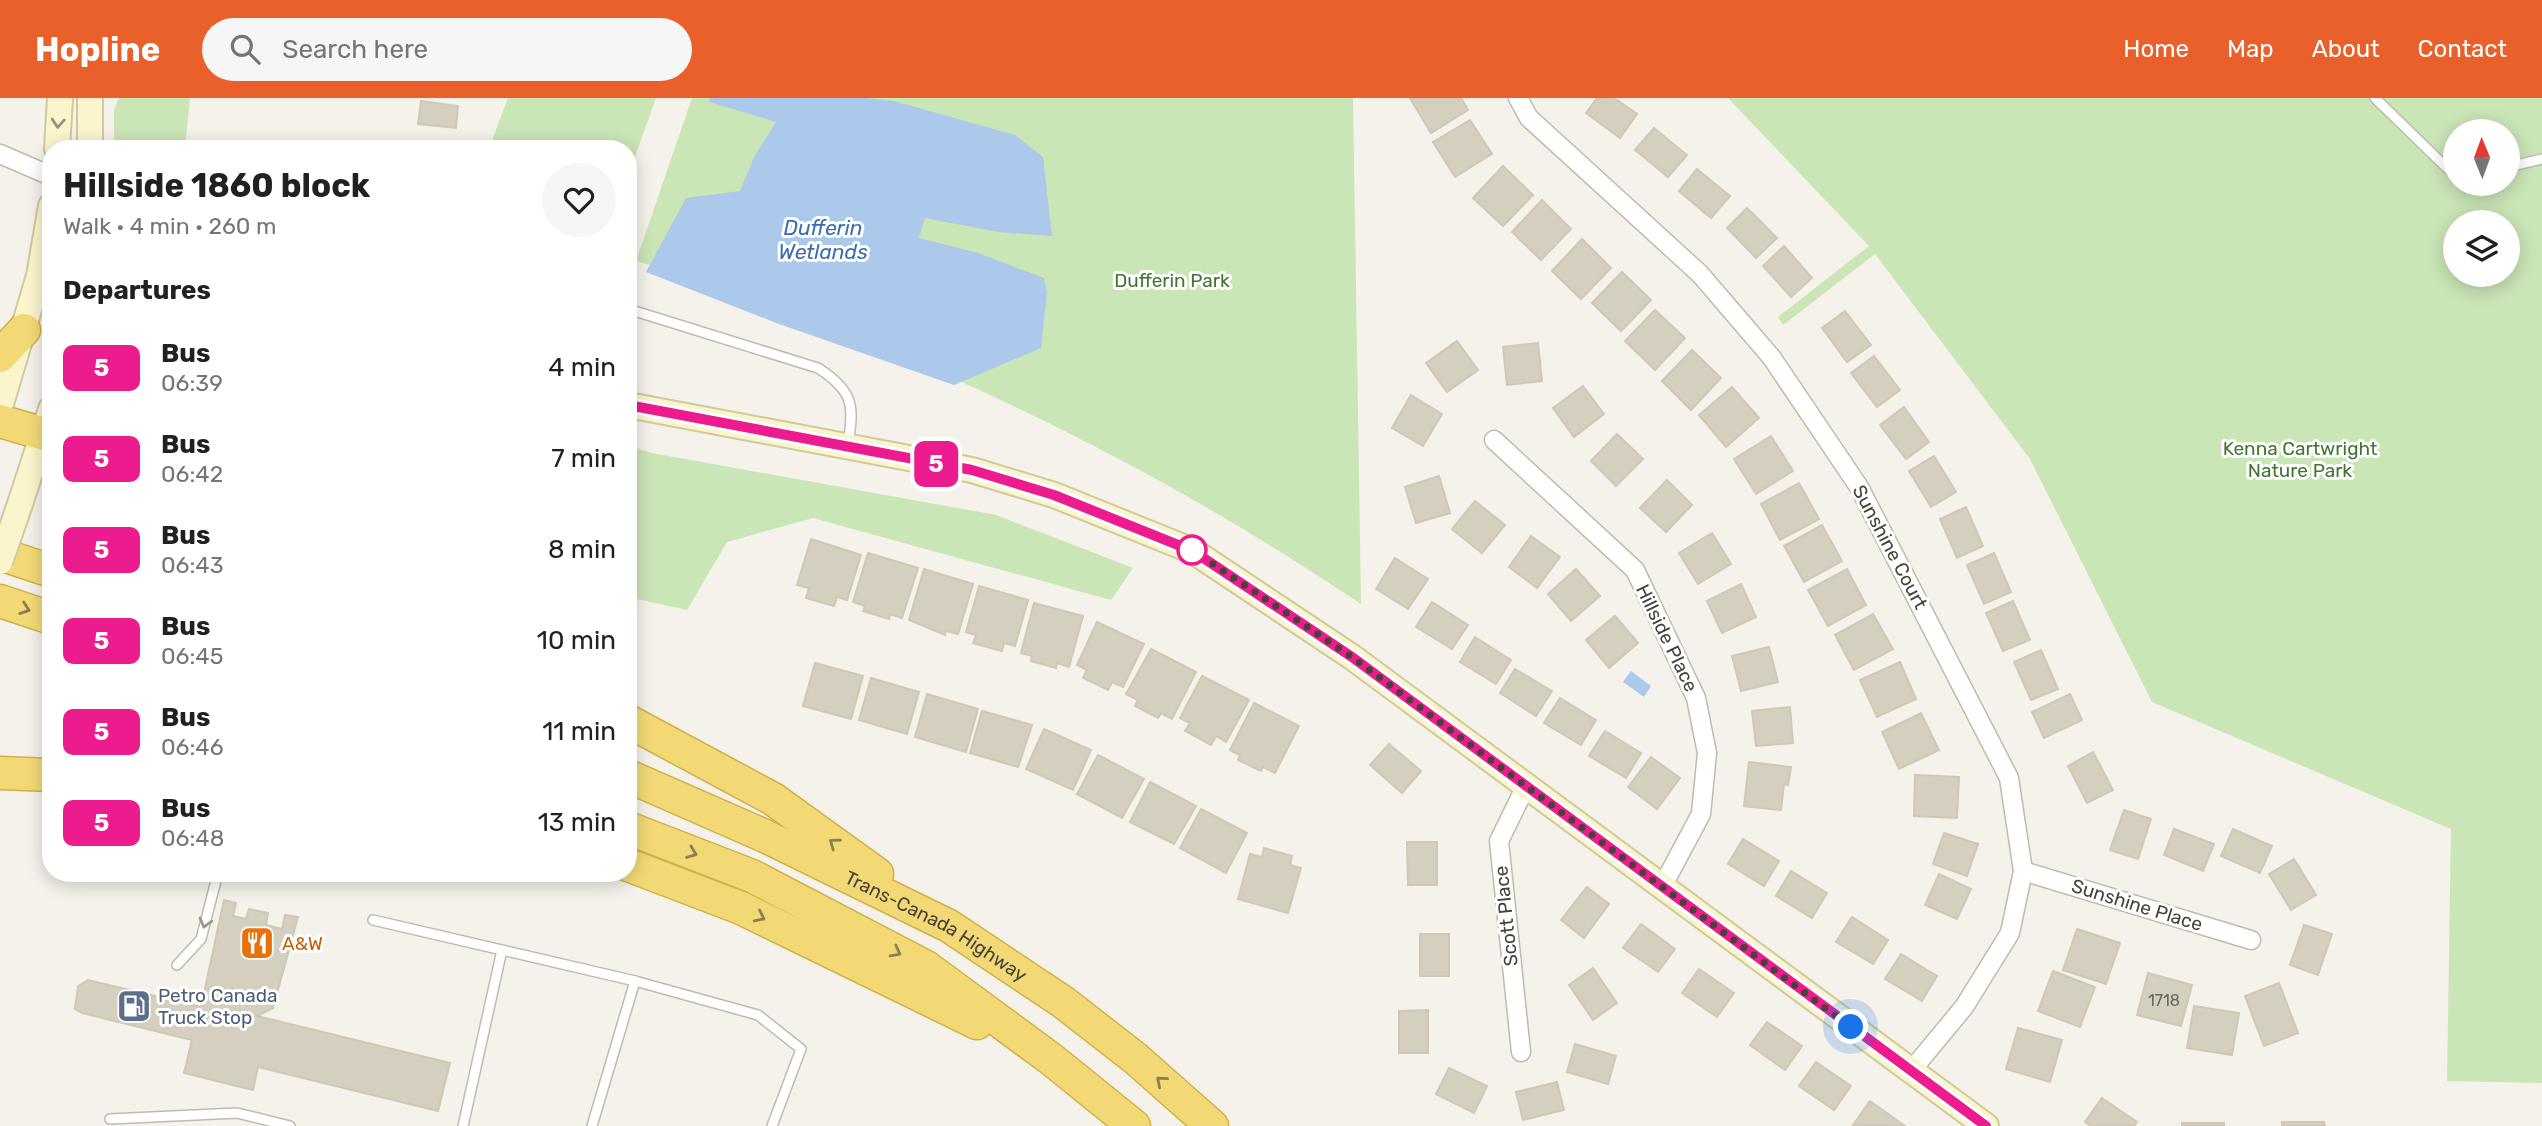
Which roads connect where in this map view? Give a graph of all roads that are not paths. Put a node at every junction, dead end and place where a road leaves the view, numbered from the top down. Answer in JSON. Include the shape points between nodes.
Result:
{"nodes":[{"id":1,"x":60,"y":98,"type":"edge"},
{"id":2,"x":90,"y":98,"type":"edge"},
{"id":3,"x":1518,"y":98,"type":"edge"},
{"id":4,"x":2375,"y":98,"type":"edge"},
{"id":5,"x":58,"y":140,"type":"edge"},
{"id":6,"x":90,"y":140,"type":"edge"},
{"id":7,"x":0,"y":154,"type":"edge"},
{"id":8,"x":2542,"y":159,"type":"edge"},
{"id":9,"x":2443,"y":164,"type":"edge"},
{"id":10,"x":2520,"y":164,"type":"edge"},
{"id":11,"x":42,"y":172,"type":"edge"},
{"id":12,"x":42,"y":258,"type":"edge"},
{"id":13,"x":637,"y":312,"type":"edge"},
{"id":14,"x":24,"y":330,"type":"junction"},
{"id":15,"x":0,"y":356,"type":"edge"},
{"id":16,"x":0,"y":407,"type":"edge"},
{"id":17,"x":637,"y":407,"type":"edge"},
{"id":18,"x":0,"y":421,"type":"edge"},
{"id":19,"x":42,"y":425,"type":"edge"},
{"id":20,"x":1494,"y":440,"type":"dead end"},
{"id":21,"x":42,"y":443,"type":"edge"},
{"id":22,"x":848,"y":448,"type":"junction"},
{"id":23,"x":0,"y":554,"type":"edge"},
{"id":24,"x":0,"y":562,"type":"edge"},
{"id":25,"x":42,"y":568,"type":"edge"},
{"id":26,"x":0,"y":601,"type":"edge"},
{"id":27,"x":42,"y":615,"type":"edge"},
{"id":28,"x":637,"y":726,"type":"edge"},
{"id":29,"x":0,"y":773,"type":"edge"},
{"id":30,"x":42,"y":774,"type":"edge"},
{"id":31,"x":42,"y":775,"type":"edge"},
{"id":32,"x":637,"y":780,"type":"edge"},
{"id":33,"x":0,"y":786,"type":"edge"},
{"id":34,"x":1526,"y":786,"type":"junction"},
{"id":35,"x":637,"y":831,"type":"edge"},
{"id":36,"x":637,"y":868,"type":"edge"},
{"id":37,"x":2023,"y":871,"type":"junction"},
{"id":38,"x":216,"y":882,"type":"edge"},
{"id":39,"x":1662,"y":887,"type":"junction"},
{"id":40,"x":373,"y":920,"type":"dead end"},
{"id":41,"x":949,"y":926,"type":"junction"},
{"id":42,"x":2250,"y":940,"type":"dead end"},
{"id":43,"x":502,"y":950,"type":"junction"},
{"id":44,"x":177,"y":965,"type":"dead end"},
{"id":45,"x":635,"y":981,"type":"junction"},
{"id":46,"x":1521,"y":1052,"type":"dead end"},
{"id":47,"x":1051,"y":1059,"type":"junction"},
{"id":48,"x":1912,"y":1071,"type":"junction"},
{"id":49,"x":110,"y":1119,"type":"dead end"},
{"id":50,"x":290,"y":1126,"type":"edge"},
{"id":51,"x":463,"y":1126,"type":"edge"},
{"id":52,"x":592,"y":1126,"type":"edge"},
{"id":53,"x":772,"y":1126,"type":"edge"},
{"id":54,"x":1134,"y":1126,"type":"edge"},
{"id":55,"x":1212,"y":1126,"type":"edge"},
{"id":56,"x":1986,"y":1126,"type":"edge"}],
"edges":[{"from":1,"to":5,"type":"street","one_way":true},
{"from":2,"to":6,"type":"street"},
{"from":3,"to":37,"type":"street","name":"Sunshine Court","via":[[1529,118],[1700,274],[1772,358],[1859,486],[2009,778]]},
{"from":4,"to":9,"type":"lane"},
{"from":7,"to":11,"type":"street"},
{"from":8,"to":10,"type":"lane"},
{"from":12,"to":14,"type":"street"},
{"from":13,"to":22,"type":"lane","via":[[818,368],[848,394],[853,415]]},
{"from":14,"to":15,"type":"highway"},
{"from":14,"to":16,"type":"street"},
{"from":17,"to":22,"type":"street"},
{"from":18,"to":19,"type":"highway"},
{"from":20,"to":39,"type":"street","name":"Hillside Place","via":[[1635,570],[1696,698],[1707,753],[1701,814]]},
{"from":21,"to":24,"type":"street","bridge":true},
{"from":22,"to":34,"type":"street","via":[[995,477],[1054,495],[1193,551],[1352,657]]},
{"from":23,"to":25,"type":"highway"},
{"from":26,"to":27,"type":"highway","one_way":true},
{"from":41,"to":28,"type":"highway","one_way":true,"via":[[773,799]]},
{"from":29,"to":30,"type":"highway"},
{"from":31,"to":33,"type":"highway"},
{"from":32,"to":41,"type":"highway","name":"Trans-Canada Highway"},
{"from":34,"to":39,"type":"street"},
{"from":34,"to":46,"type":"street","name":"Scott Place","via":[[1499,841]]},
{"from":35,"to":47,"type":"highway","name":"Trans-Canada Highway","one_way":true,"via":[[752,876],[926,967]]},
{"from":36,"to":47,"type":"highway","one_way":true,"via":[[741,908]]},
{"from":37,"to":42,"type":"street","name":"Sunshine Place"},
{"from":37,"to":48,"type":"street","name":"Sunshine Court","via":[[2010,933],[1989,971]]},
{"from":38,"to":44,"type":"lane","one_way":true,"via":[[201,939]]},
{"from":39,"to":48,"type":"street"},
{"from":40,"to":43,"type":"lane"},
{"from":55,"to":41,"type":"highway","name":"Trans-Canada Highway","one_way":true,"via":[[1063,1002]]},
{"from":43,"to":45,"type":"lane"},
{"from":43,"to":51,"type":"lane"},
{"from":45,"to":52,"type":"lane"},
{"from":45,"to":53,"type":"lane","via":[[758,1016],[801,1049]]},
{"from":47,"to":54,"type":"highway","name":"Trans-Canada Highway"},
{"from":48,"to":56,"type":"street"},
{"from":49,"to":50,"type":"lane","via":[[237,1113]]}]}
